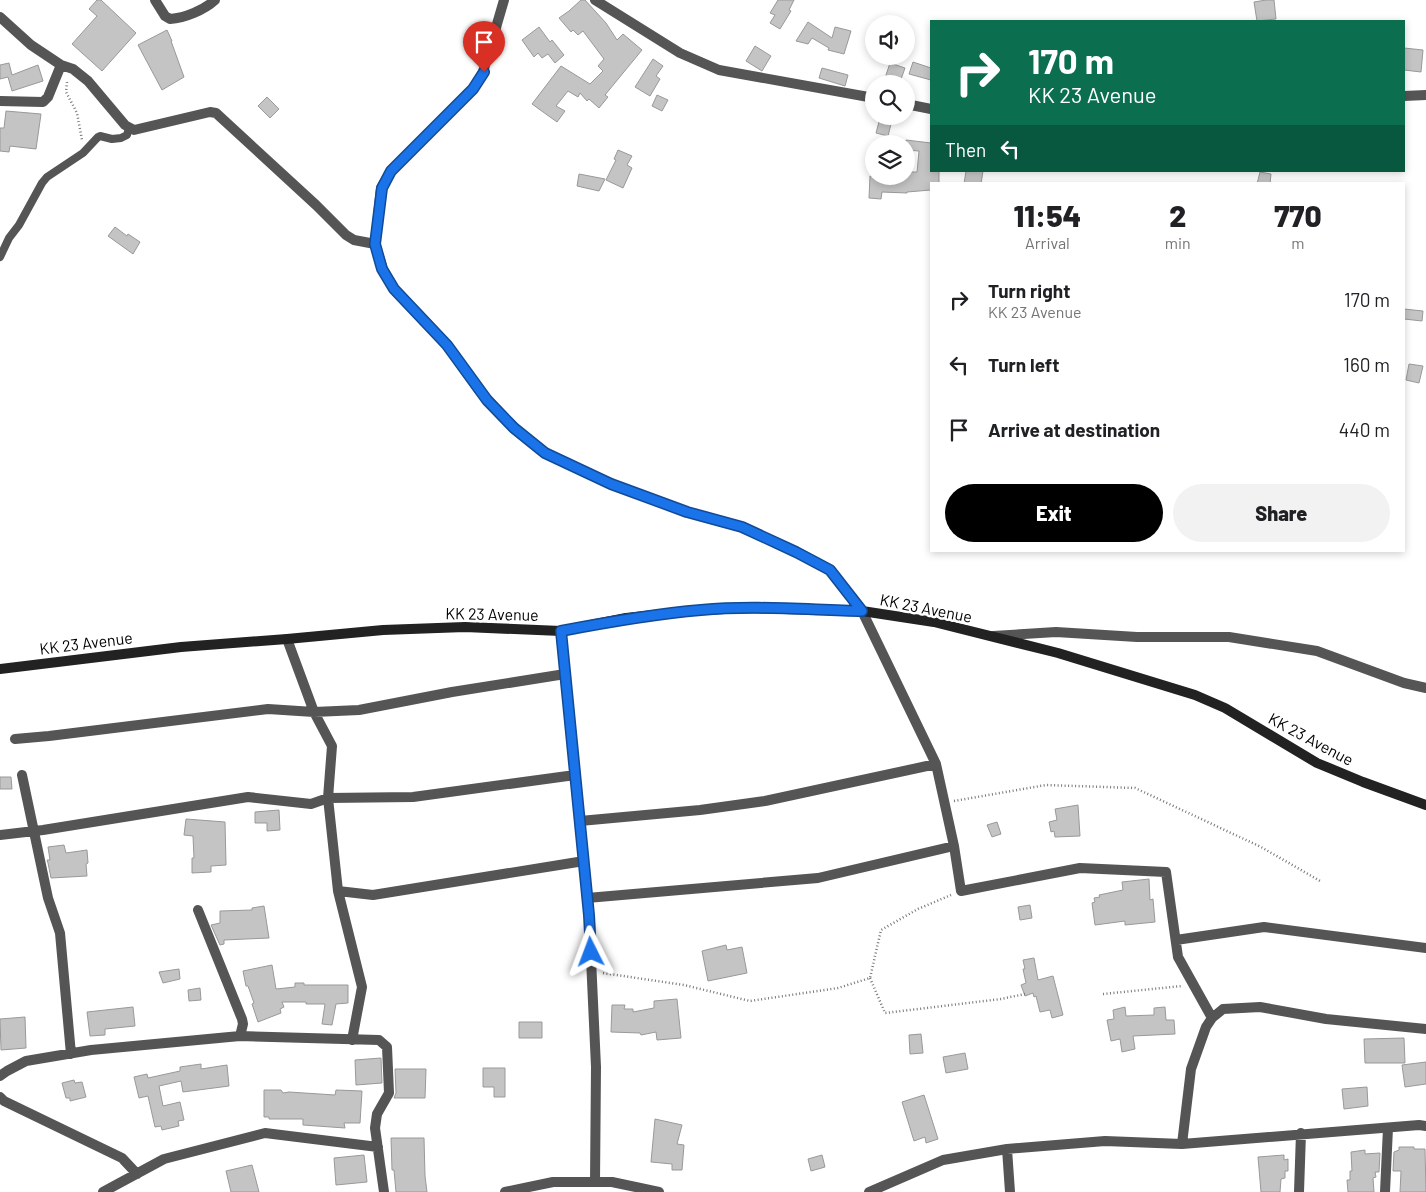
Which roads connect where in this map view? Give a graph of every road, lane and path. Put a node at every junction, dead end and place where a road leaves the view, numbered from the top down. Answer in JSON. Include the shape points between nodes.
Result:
{"nodes":[{"id":1,"x":155,"y":0,"type":"edge"},
{"id":2,"x":215,"y":0,"type":"edge"},
{"id":3,"x":504,"y":0,"type":"edge"},
{"id":4,"x":595,"y":0,"type":"edge"},
{"id":5,"x":0,"y":17,"type":"edge"},
{"id":6,"x":61,"y":65,"type":"junction"},
{"id":7,"x":74,"y":69,"type":"junction"},
{"id":8,"x":1426,"y":95,"type":"edge"},
{"id":9,"x":865,"y":96,"type":"edge"},
{"id":10,"x":1405,"y":96,"type":"edge"},
{"id":11,"x":0,"y":101,"type":"edge"},
{"id":12,"x":915,"y":106,"type":"edge"},
{"id":13,"x":930,"y":109,"type":"edge"},
{"id":14,"x":129,"y":128,"type":"junction"},
{"id":15,"x":83,"y":153,"type":"junction"},
{"id":16,"x":375,"y":244,"type":"junction"},
{"id":17,"x":0,"y":257,"type":"edge"},
{"id":18,"x":862,"y":611,"type":"junction"},
{"id":19,"x":561,"y":631,"type":"junction"},
{"id":20,"x":989,"y":636,"type":"junction"},
{"id":21,"x":287,"y":639,"type":"junction"},
{"id":22,"x":0,"y":669,"type":"edge"},
{"id":23,"x":564,"y":674,"type":"junction"},
{"id":24,"x":1426,"y":688,"type":"edge"},
{"id":25,"x":314,"y":712,"type":"junction"},
{"id":26,"x":14,"y":739,"type":"dead end"},
{"id":27,"x":936,"y":764,"type":"junction"},
{"id":28,"x":22,"y":775,"type":"dead end"},
{"id":29,"x":575,"y":775,"type":"junction"},
{"id":30,"x":328,"y":798,"type":"junction"},
{"id":31,"x":945,"y":803,"type":"junction"},
{"id":32,"x":1426,"y":805,"type":"edge"},
{"id":33,"x":580,"y":821,"type":"junction"},
{"id":34,"x":34,"y":832,"type":"junction"},
{"id":35,"x":0,"y":835,"type":"edge"},
{"id":36,"x":954,"y":846,"type":"junction"},
{"id":37,"x":584,"y":861,"type":"junction"},
{"id":38,"x":1320,"y":882,"type":"dead end"},
{"id":39,"x":338,"y":891,"type":"junction"},
{"id":40,"x":961,"y":891,"type":"junction"},
{"id":41,"x":587,"y":898,"type":"junction"},
{"id":42,"x":198,"y":910,"type":"dead end"},
{"id":43,"x":1176,"y":940,"type":"junction"},
{"id":44,"x":1426,"y":948,"type":"edge"},
{"id":45,"x":592,"y":971,"type":"junction"},
{"id":46,"x":870,"y":978,"type":"junction"},
{"id":47,"x":1194,"y":985,"type":"junction"},
{"id":48,"x":1025,"y":994,"type":"dead end"},
{"id":49,"x":1103,"y":994,"type":"dead end"},
{"id":50,"x":1212,"y":1018,"type":"junction"},
{"id":51,"x":1426,"y":1029,"type":"edge"},
{"id":52,"x":240,"y":1036,"type":"junction"},
{"id":53,"x":352,"y":1040,"type":"junction"},
{"id":54,"x":71,"y":1054,"type":"junction"},
{"id":55,"x":0,"y":1076,"type":"edge"},
{"id":56,"x":0,"y":1097,"type":"edge"},
{"id":57,"x":1426,"y":1126,"type":"edge"},
{"id":58,"x":1388,"y":1128,"type":"junction"},
{"id":59,"x":1301,"y":1133,"type":"junction"},
{"id":60,"x":1182,"y":1144,"type":"junction"},
{"id":61,"x":378,"y":1147,"type":"junction"},
{"id":62,"x":1007,"y":1149,"type":"junction"},
{"id":63,"x":138,"y":1174,"type":"junction"},
{"id":64,"x":595,"y":1182,"type":"junction"},
{"id":65,"x":103,"y":1192,"type":"edge"},
{"id":66,"x":384,"y":1192,"type":"edge"},
{"id":67,"x":505,"y":1192,"type":"edge"},
{"id":68,"x":660,"y":1192,"type":"edge"},
{"id":69,"x":869,"y":1192,"type":"edge"},
{"id":70,"x":1010,"y":1192,"type":"edge"},
{"id":71,"x":1299,"y":1192,"type":"edge"},
{"id":72,"x":1386,"y":1192,"type":"edge"}],
"edges":[{"from":1,"to":2,"type":"street","via":[[170,20],[207,7]]},
{"from":3,"to":16,"type":"street","via":[[484,72],[473,89],[391,171],[382,188]]},
{"from":4,"to":9,"type":"street","via":[[680,53],[719,70]]},
{"from":5,"to":6,"type":"street"},
{"from":6,"to":7,"type":"street"},
{"from":6,"to":11,"type":"street","via":[[43,102]]},
{"from":7,"to":14,"type":"street"},
{"from":7,"to":15,"type":"path","via":[[68,78],[66,92],[77,113]]},
{"from":8,"to":10,"type":"street"},
{"from":12,"to":13,"type":"street"},
{"from":14,"to":15,"type":"lane","via":[[127,135],[121,138],[98,137]]},
{"from":14,"to":16,"type":"street","via":[[142,129],[216,113],[346,235]]},
{"from":15,"to":17,"type":"lane","via":[[42,183]]},
{"from":16,"to":18,"type":"street","via":[[382,269],[394,289],[447,345],[495,410],[545,453],[611,484],[687,512],[742,527],[796,552],[830,570]]},
{"from":18,"to":19,"type":"main road","name":"KK 23 Avenue","via":[[702,610],[626,618]]},
{"from":18,"to":20,"type":"main road","name":"KK 23 Avenue","via":[[934,622]]},
{"from":18,"to":27,"type":"street"},
{"from":19,"to":21,"type":"main road","name":"KK 23 Avenue","via":[[465,627],[383,630]]},
{"from":19,"to":23,"type":"street"},
{"from":20,"to":24,"type":"street","via":[[1056,632],[1137,637],[1230,637],[1317,651]]},
{"from":20,"to":32,"type":"main road","name":"KK 23 Avenue","via":[[1195,695],[1225,708],[1317,763]]},
{"from":21,"to":22,"type":"main road","name":"KK 23 Avenue","via":[[181,647]]},
{"from":21,"to":25,"type":"street"},
{"from":23,"to":25,"type":"street","via":[[359,710]]},
{"from":23,"to":29,"type":"street"},
{"from":25,"to":26,"type":"street","via":[[268,709]]},
{"from":25,"to":30,"type":"street","via":[[332,746]]},
{"from":27,"to":31,"type":"street"},
{"from":27,"to":33,"type":"street","via":[[766,801]]},
{"from":28,"to":34,"type":"street"},
{"from":29,"to":30,"type":"street","via":[[413,796]]},
{"from":29,"to":33,"type":"street"},
{"from":30,"to":34,"type":"street","via":[[311,804],[248,797]]},
{"from":30,"to":39,"type":"street"},
{"from":31,"to":36,"type":"street"},
{"from":31,"to":38,"type":"path","via":[[1046,785],[1134,788],[1261,848]]},
{"from":33,"to":37,"type":"street"},
{"from":34,"to":35,"type":"street"},
{"from":34,"to":54,"type":"street","via":[[48,898],[60,933]]},
{"from":36,"to":40,"type":"street"},
{"from":36,"to":41,"type":"street","via":[[818,878]]},
{"from":37,"to":39,"type":"street","via":[[372,895]]},
{"from":37,"to":41,"type":"street"},
{"from":39,"to":53,"type":"street","via":[[362,987]]},
{"from":40,"to":43,"type":"street","via":[[1080,868],[1166,872]]},
{"from":40,"to":46,"type":"path","via":[[918,909],[881,930]]},
{"from":41,"to":45,"type":"street"},
{"from":42,"to":52,"type":"street","via":[[242,1019]]},
{"from":43,"to":44,"type":"street","via":[[1264,927]]},
{"from":43,"to":47,"type":"street","via":[[1178,957]]},
{"from":45,"to":46,"type":"path","via":[[684,985],[750,1001],[838,988]]},
{"from":45,"to":64,"type":"street","via":[[596,1067]]},
{"from":46,"to":48,"type":"path","via":[[885,1013]]},
{"from":47,"to":49,"type":"path"},
{"from":47,"to":50,"type":"street"},
{"from":50,"to":51,"type":"street","via":[[1223,1009],[1260,1007],[1326,1019]]},
{"from":50,"to":60,"type":"street","via":[[1191,1069]]},
{"from":52,"to":53,"type":"street"},
{"from":52,"to":54,"type":"street"},
{"from":53,"to":61,"type":"street","via":[[379,1040],[387,1047],[389,1093],[377,1114]]},
{"from":54,"to":55,"type":"street","via":[[26,1061]]},
{"from":56,"to":63,"type":"street","via":[[122,1158]]},
{"from":57,"to":58,"type":"street"},
{"from":58,"to":59,"type":"street"},
{"from":58,"to":72,"type":"street"},
{"from":59,"to":60,"type":"street"},
{"from":59,"to":71,"type":"street"},
{"from":60,"to":62,"type":"street","via":[[1105,1140]]},
{"from":61,"to":63,"type":"street","via":[[265,1133],[164,1159]]},
{"from":61,"to":66,"type":"street"},
{"from":62,"to":69,"type":"street","via":[[943,1160]]},
{"from":62,"to":70,"type":"street"},
{"from":63,"to":65,"type":"street"},
{"from":64,"to":67,"type":"street","via":[[553,1182]]},
{"from":64,"to":68,"type":"street","via":[[612,1182]]}]}
